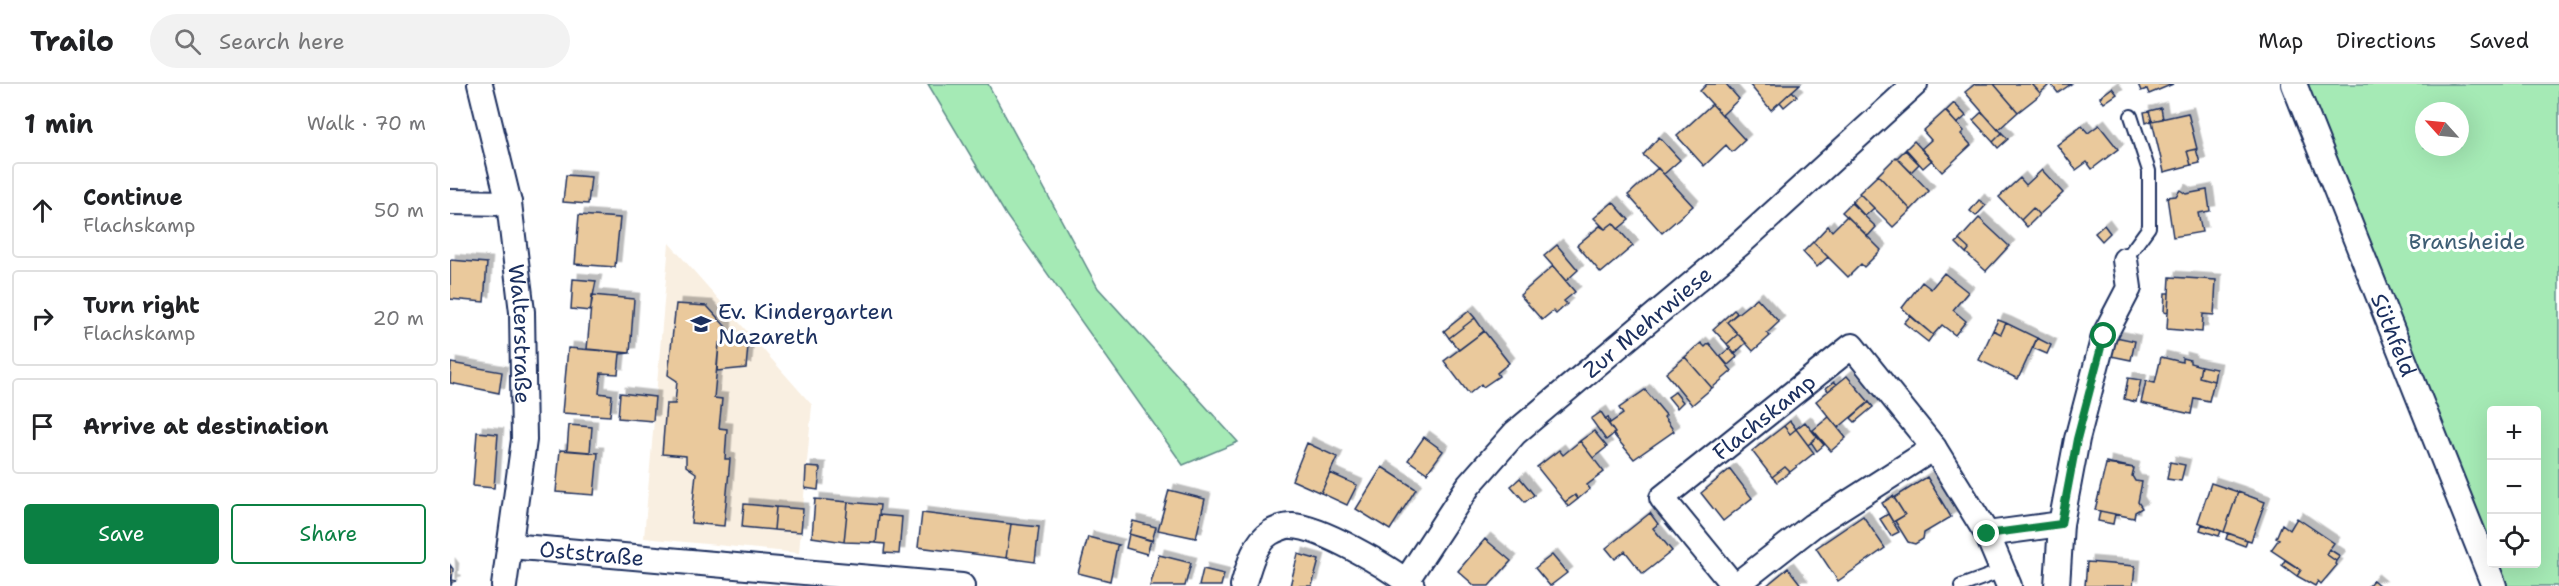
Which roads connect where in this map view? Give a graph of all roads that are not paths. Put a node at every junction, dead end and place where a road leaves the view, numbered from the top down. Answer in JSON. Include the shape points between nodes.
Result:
{"nodes":[{"id":1,"x":480,"y":84,"type":"edge"},
{"id":2,"x":1915,"y":84,"type":"edge"},
{"id":3,"x":2294,"y":84,"type":"edge"},
{"id":4,"x":2131,"y":116,"type":"dead end"},
{"id":5,"x":450,"y":202,"type":"edge"},
{"id":6,"x":509,"y":203,"type":"junction"},
{"id":7,"x":2125,"y":260,"type":"joint"},
{"id":8,"x":1934,"y":448,"type":"junction"},
{"id":9,"x":2061,"y":524,"type":"junction"},
{"id":10,"x":1987,"y":534,"type":"junction"},
{"id":11,"x":510,"y":546,"type":"junction"},
{"id":12,"x":2006,"y":578,"type":"edge"},
{"id":13,"x":871,"y":582,"type":"edge"},
{"id":14,"x":1409,"y":584,"type":"edge"},
{"id":15,"x":504,"y":586,"type":"edge"},
{"id":16,"x":962,"y":586,"type":"edge"},
{"id":17,"x":1243,"y":586,"type":"edge"},
{"id":18,"x":1735,"y":586,"type":"edge"},
{"id":19,"x":1961,"y":586,"type":"edge"},
{"id":20,"x":2057,"y":586,"type":"edge"},
{"id":21,"x":2494,"y":586,"type":"edge"}],
"edges":[{"from":1,"to":6,"type":"street","name":"Walterstraße"},
{"from":2,"to":14,"type":"street","name":"Zur Mehrwiese","via":[[1743,242],[1515,433],[1469,485]]},
{"from":3,"to":21,"type":"street","name":"Süthfeld"},
{"from":4,"to":7,"type":"lane","via":[[2149,171],[2149,227]]},
{"from":5,"to":6,"type":"street"},
{"from":6,"to":11,"type":"street","name":"Walterstraße","via":[[522,312],[524,440]]},
{"from":7,"to":9,"type":"street","via":[[2129,288],[2104,336],[2077,439]]},
{"from":8,"to":10,"type":"street","name":"Flachskamp"},
{"from":8,"to":18,"type":"street","name":"Flachskamp","via":[[1812,526]]},
{"from":8,"to":18,"type":"street","name":"Flachskamp","via":[[1852,346],[1662,498]]},
{"from":9,"to":10,"type":"street"},
{"from":9,"to":20,"type":"street"},
{"from":10,"to":12,"type":"street","name":"Flachskamp"},
{"from":11,"to":13,"type":"street","name":"Oststraße"},
{"from":11,"to":15,"type":"street","name":"Walterstraße"},
{"from":12,"to":19,"type":"lane"},
{"from":13,"to":16,"type":"street","name":"Oststraße"},
{"from":14,"to":17,"type":"street","via":[[1353,548],[1290,525],[1268,534],[1253,555]]}]}
